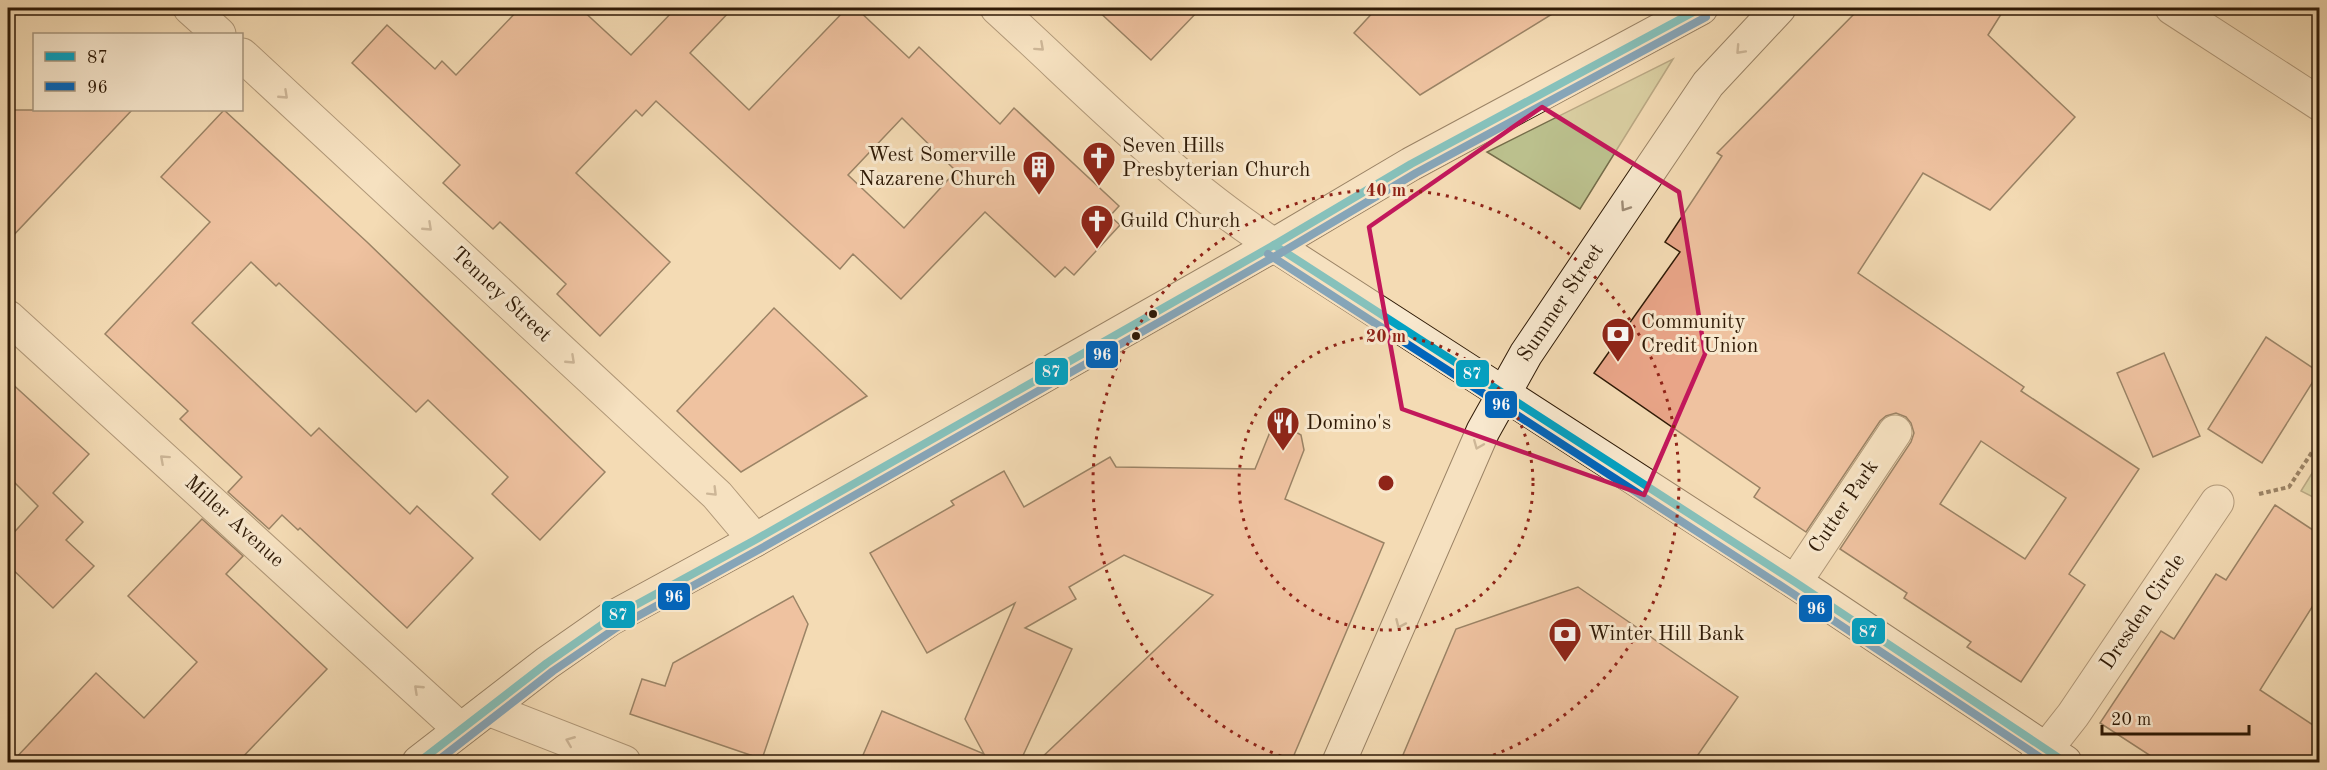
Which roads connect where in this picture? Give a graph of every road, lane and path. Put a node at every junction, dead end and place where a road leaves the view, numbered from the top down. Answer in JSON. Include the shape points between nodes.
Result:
{"nodes":[{"id":1,"x":190,"y":8,"type":"edge"},
{"id":2,"x":997,"y":8,"type":"edge"},
{"id":3,"x":1701,"y":8,"type":"edge"},
{"id":4,"x":1779,"y":8,"type":"edge"},
{"id":5,"x":2172,"y":8,"type":"edge"},
{"id":6,"x":218,"y":33,"type":"edge"},
{"id":7,"x":243,"y":56,"type":"edge"},
{"id":8,"x":2319,"y":104,"type":"edge"},
{"id":9,"x":1274,"y":245,"type":"junction"},
{"id":10,"x":8,"y":317,"type":"edge"},
{"id":11,"x":1504,"y":393,"type":"junction"},
{"id":12,"x":1895,"y":432,"type":"dead end"},
{"id":13,"x":2319,"y":440,"type":"edge"},
{"id":14,"x":2253,"y":495,"type":"dead end"},
{"id":15,"x":2217,"y":502,"type":"dead end"},
{"id":16,"x":755,"y":540,"type":"junction"},
{"id":17,"x":1795,"y":582,"type":"junction"},
{"id":18,"x":488,"y":709,"type":"junction"},
{"id":19,"x":460,"y":729,"type":"junction"},
{"id":20,"x":2049,"y":758,"type":"edge"},
{"id":21,"x":419,"y":762,"type":"edge"},
{"id":22,"x":624,"y":762,"type":"edge"},
{"id":23,"x":1339,"y":762,"type":"edge"}],
"edges":[{"from":1,"to":6,"type":"main road"},
{"from":2,"to":9,"type":"main road","one_way":true,"via":[[1195,187]]},
{"from":3,"to":9,"type":"main road","via":[[1411,164]]},
{"from":4,"to":11,"type":"main road","name":"Summer Street","one_way":true,"via":[[1708,84],[1526,354]]},
{"from":5,"to":8,"type":"main road"},
{"from":7,"to":16,"type":"main road","name":"Tenney Street","one_way":true,"via":[[717,495]]},
{"from":9,"to":11,"type":"main road"},
{"from":9,"to":16,"type":"main road"},
{"from":19,"to":10,"type":"main road","name":"Miller Avenue","one_way":true},
{"from":11,"to":17,"type":"main road"},
{"from":11,"to":23,"type":"main road","name":"Summer Street","one_way":true,"via":[[1483,431]]},
{"from":12,"to":17,"type":"main road","name":"Cutter Park"},
{"from":13,"to":14,"type":"path","via":[[2289,487]]},
{"from":15,"to":20,"type":"main road","name":"Dresden Circle","via":[[2073,715]]},
{"from":16,"to":18,"type":"main road","via":[[610,619]]},
{"from":17,"to":20,"type":"main road"},
{"from":18,"to":19,"type":"main road"},
{"from":22,"to":18,"type":"main road","one_way":true},
{"from":19,"to":21,"type":"main road"}]}
